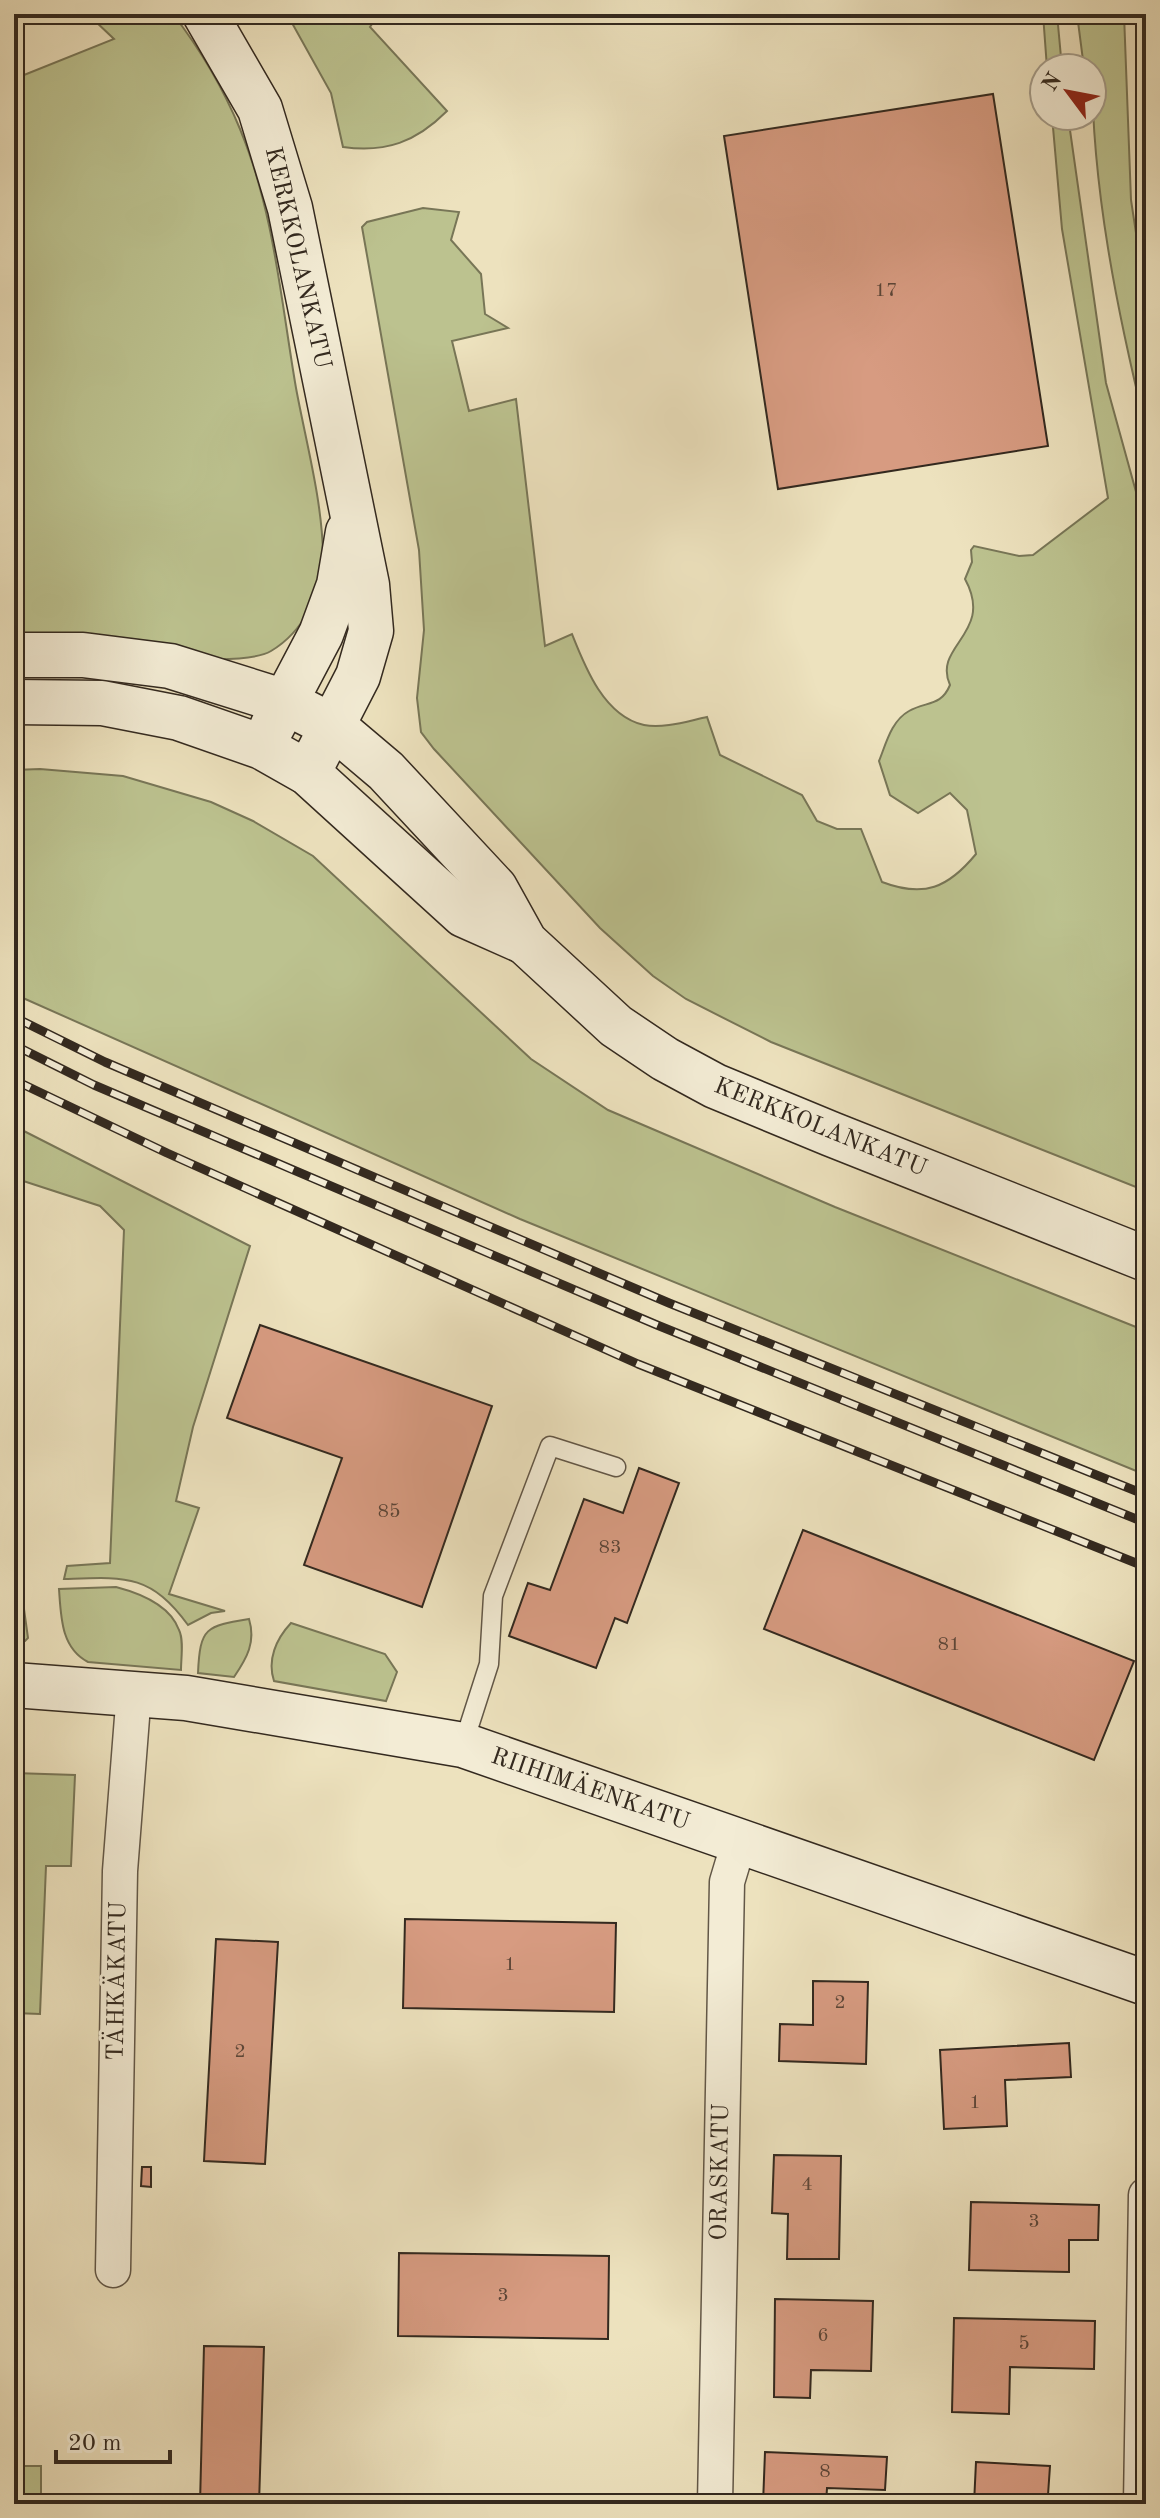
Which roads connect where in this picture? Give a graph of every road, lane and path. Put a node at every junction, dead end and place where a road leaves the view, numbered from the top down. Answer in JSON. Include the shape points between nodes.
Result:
{"nodes":[{"id":1,"x":205,"y":14,"type":"edge"},
{"id":2,"x":351,"y":517,"type":"junction"},
{"id":3,"x":14,"y":655,"type":"edge"},
{"id":4,"x":14,"y":702,"type":"edge"},
{"id":5,"x":285,"y":702,"type":"junction"},
{"id":6,"x":334,"y":727,"type":"junction"},
{"id":7,"x":262,"y":747,"type":"junction"},
{"id":8,"x":308,"y":773,"type":"junction"},
{"id":9,"x":525,"y":942,"type":"junction"},
{"id":10,"x":1146,"y":1259,"type":"edge"},
{"id":11,"x":616,"y":1467,"type":"dead end"},
{"id":12,"x":14,"y":1685,"type":"edge"},
{"id":13,"x":134,"y":1692,"type":"junction"},
{"id":14,"x":463,"y":1745,"type":"junction"},
{"id":15,"x":739,"y":1842,"type":"junction"},
{"id":16,"x":1146,"y":1983,"type":"edge"},
{"id":17,"x":1146,"y":2195,"type":"edge"},
{"id":18,"x":113,"y":2270,"type":"dead end"},
{"id":19,"x":715,"y":2504,"type":"edge"},
{"id":20,"x":1141,"y":2504,"type":"edge"}],
"edges":[{"from":1,"to":2,"type":"street","name":"KERKKOLANKATU","via":[[260,109],[290,208]]},
{"from":2,"to":5,"type":"street","name":"KERKKOLANKATU","via":[[339,585],[321,634]]},
{"from":2,"to":6,"type":"street","name":"KERKKOLANKATU","via":[[367,585],[371,631],[358,676]]},
{"from":3,"to":5,"type":"street","via":[[134,659]]},
{"from":4,"to":7,"type":"street","via":[[102,703],[179,718]]},
{"from":5,"to":6,"type":"street","name":"KERKKOLANKATU"},
{"from":5,"to":7,"type":"street","name":"KERKKOLANKATU"},
{"from":6,"to":8,"type":"street","name":"KERKKOLANKATU"},
{"from":6,"to":9,"type":"street","name":"KERKKOLANKATU","via":[[386,771],[495,888]]},
{"from":7,"to":8,"type":"street","name":"KERKKOLANKATU"},
{"from":8,"to":9,"type":"street","name":"KERKKOLANKATU","via":[[464,915]]},
{"from":9,"to":10,"type":"street","name":"KERKKOLANKATU","via":[[616,1026],[715,1086]]},
{"from":11,"to":14,"type":"lane","via":[[550,1446],[493,1596],[489,1664]]},
{"from":12,"to":13,"type":"street","name":"RIIHIMÄENKATU"},
{"from":13,"to":14,"type":"street","name":"RIIHIMÄENKATU"},
{"from":13,"to":18,"type":"street","name":"TÄHKÄKATU","via":[[120,1871]]},
{"from":14,"to":15,"type":"street","name":"RIIHIMÄENKATU"},
{"from":15,"to":16,"type":"street","name":"RIIHIMÄENKATU"},
{"from":15,"to":19,"type":"street","name":"ORASKATU","via":[[727,1882]]},
{"from":17,"to":20,"type":"street"}]}
